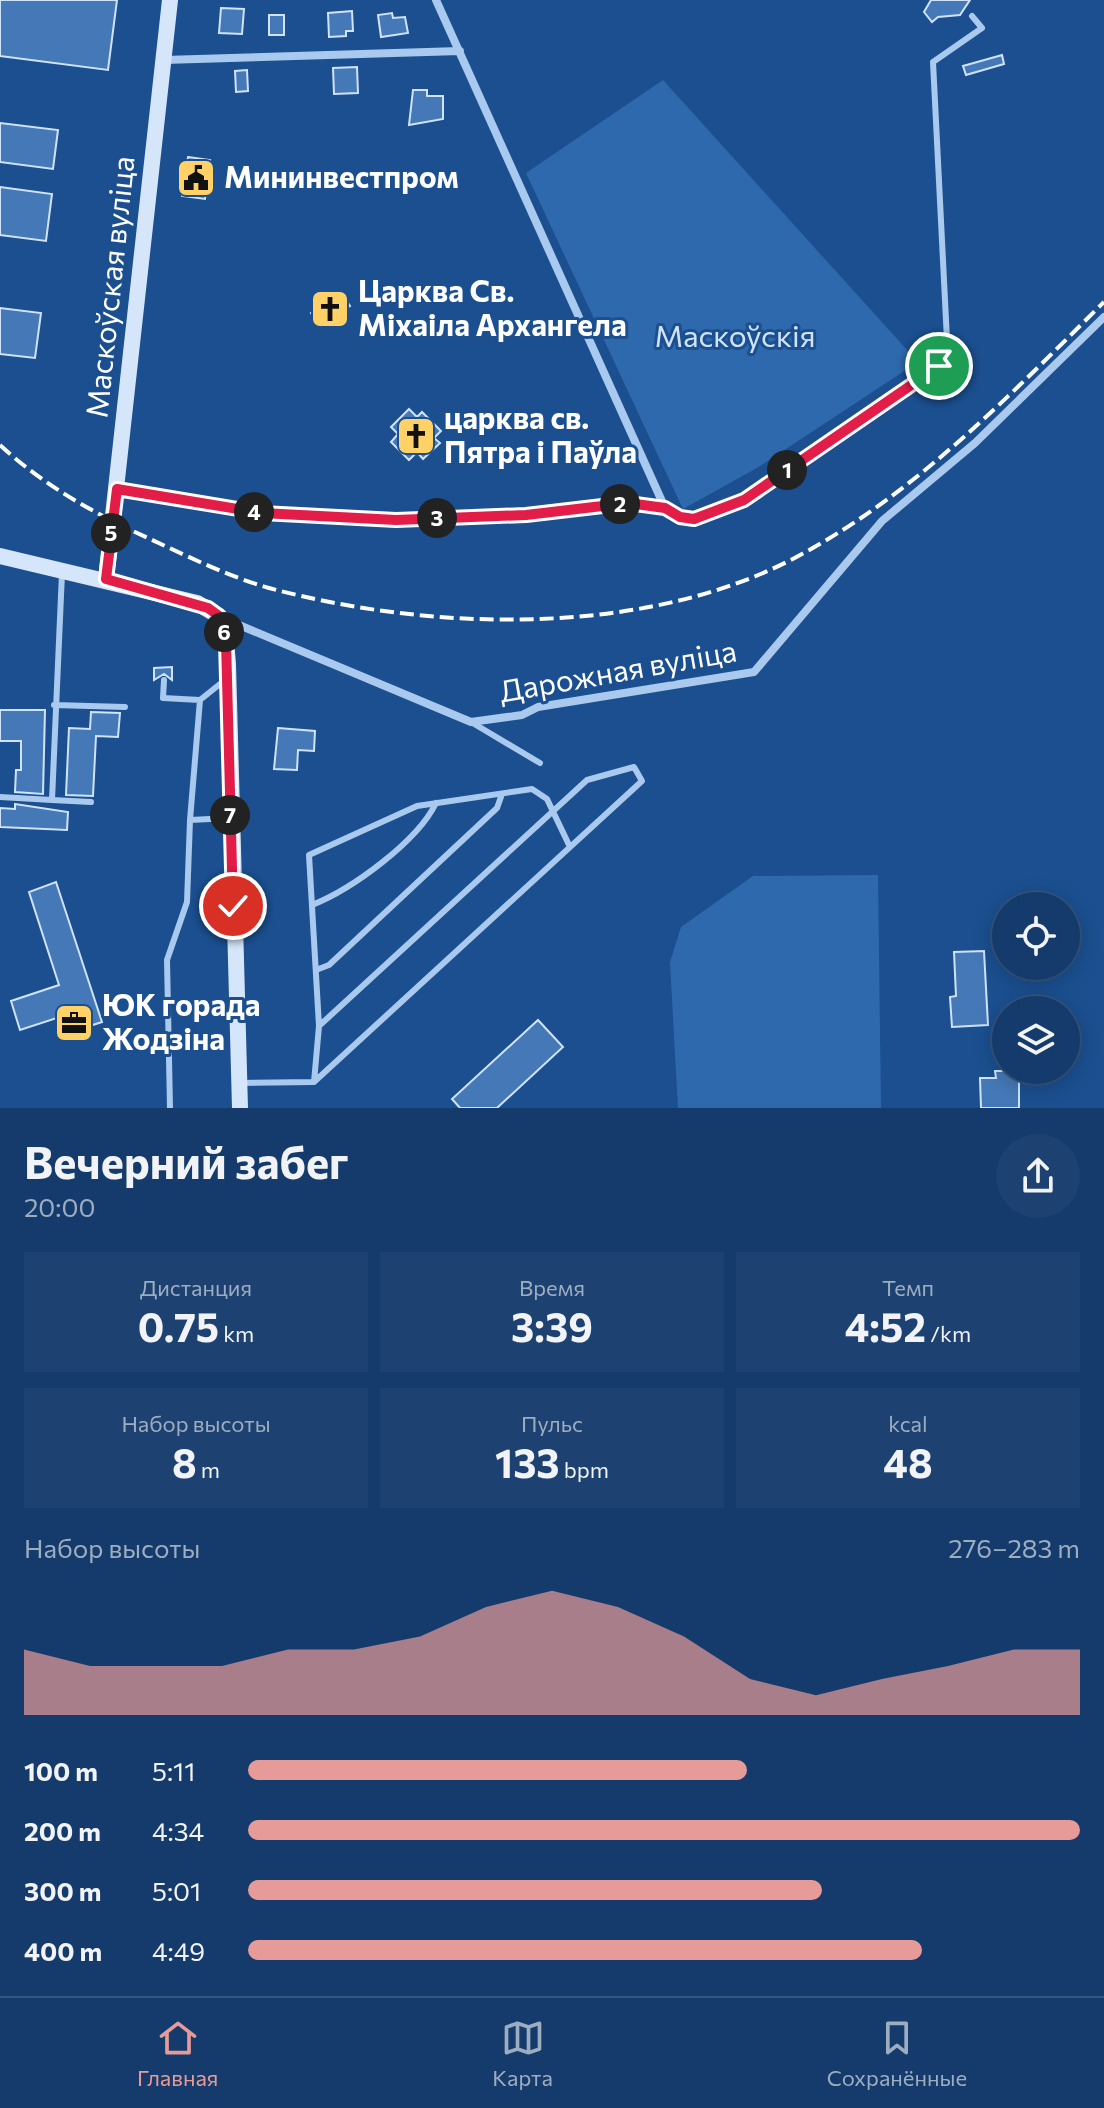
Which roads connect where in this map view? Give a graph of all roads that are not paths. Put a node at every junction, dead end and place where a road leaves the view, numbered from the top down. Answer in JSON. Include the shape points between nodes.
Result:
{"nodes":[{"id":1,"x":170,"y":0,"type":"edge"},
{"id":2,"x":436,"y":0,"type":"edge"},
{"id":3,"x":972,"y":16,"type":"dead end"},
{"id":4,"x":460,"y":51,"type":"junction"},
{"id":5,"x":164,"y":60,"type":"junction"},
{"id":6,"x":1104,"y":317,"type":"edge"},
{"id":7,"x":117,"y":489,"type":"junction"},
{"id":8,"x":665,"y":508,"type":"junction"},
{"id":9,"x":0,"y":556,"type":"edge"},
{"id":10,"x":63,"y":569,"type":"junction"},
{"id":11,"x":106,"y":579,"type":"junction"},
{"id":12,"x":219,"y":616,"type":"junction"},
{"id":13,"x":228,"y":677,"type":"junction"},
{"id":14,"x":164,"y":680,"type":"dead end"},
{"id":15,"x":200,"y":700,"type":"junction"},
{"id":16,"x":54,"y":705,"type":"junction"},
{"id":17,"x":125,"y":707,"type":"dead end"},
{"id":18,"x":471,"y":722,"type":"junction"},
{"id":19,"x":540,"y":763,"type":"dead end"},
{"id":20,"x":502,"y":794,"type":"junction"},
{"id":21,"x":0,"y":797,"type":"edge"},
{"id":22,"x":52,"y":800,"type":"junction"},
{"id":23,"x":91,"y":802,"type":"dead end"},
{"id":24,"x":436,"y":803,"type":"junction"},
{"id":25,"x":551,"y":813,"type":"junction"},
{"id":26,"x":230,"y":818,"type":"junction"},
{"id":27,"x":190,"y":820,"type":"junction"},
{"id":28,"x":570,"y":847,"type":"junction"},
{"id":29,"x":312,"y":905,"type":"junction"},
{"id":30,"x":316,"y":970,"type":"junction"},
{"id":31,"x":319,"y":1026,"type":"junction"},
{"id":32,"x":314,"y":1082,"type":"junction"},
{"id":33,"x":239,"y":1083,"type":"junction"},
{"id":34,"x":170,"y":1108,"type":"edge"},
{"id":35,"x":240,"y":1108,"type":"edge"}],
"edges":[{"from":1,"to":5,"type":"main road","name":"Маскоўская вуліца"},
{"from":2,"to":4,"type":"street"},
{"from":3,"to":8,"type":"lane","via":[[982,28],[933,62],[948,360],[744,500],[694,519]]},
{"from":4,"to":5,"type":"street"},
{"from":4,"to":8,"type":"street"},
{"from":5,"to":7,"type":"main road","name":"Маскоўская вуліца"},
{"from":6,"to":18,"type":"street","name":"Дарожная вуліца","via":[[975,443],[882,521],[754,672]]},
{"from":7,"to":8,"type":"lane","via":[[262,513],[396,520],[526,515],[628,503]]},
{"from":7,"to":11,"type":"main road","name":"Маскоўская вуліца"},
{"from":9,"to":10,"type":"main road"},
{"from":10,"to":11,"type":"main road"},
{"from":10,"to":16,"type":"lane"},
{"from":11,"to":12,"type":"main road","via":[[197,603]]},
{"from":12,"to":13,"type":"main road"},
{"from":12,"to":18,"type":"street"},
{"from":13,"to":15,"type":"lane"},
{"from":13,"to":26,"type":"main road"},
{"from":14,"to":15,"type":"lane","via":[[163,698]]},
{"from":15,"to":27,"type":"lane"},
{"from":16,"to":17,"type":"lane"},
{"from":16,"to":22,"type":"lane"},
{"from":18,"to":19,"type":"lane"},
{"from":20,"to":24,"type":"lane"},
{"from":20,"to":25,"type":"lane","via":[[532,789],[547,799]]},
{"from":20,"to":30,"type":"lane","via":[[497,808],[329,965]]},
{"from":21,"to":22,"type":"lane"},
{"from":22,"to":23,"type":"lane"},
{"from":24,"to":29,"type":"lane","via":[[428,821],[343,893]]},
{"from":24,"to":29,"type":"lane","via":[[417,806],[309,855]]},
{"from":25,"to":28,"type":"lane"},
{"from":25,"to":28,"type":"lane","via":[[587,780],[634,767],[642,781]]},
{"from":25,"to":31,"type":"lane"},
{"from":26,"to":27,"type":"lane"},
{"from":26,"to":33,"type":"main road"},
{"from":27,"to":34,"type":"lane","via":[[187,902],[167,960]]},
{"from":28,"to":32,"type":"lane"},
{"from":29,"to":30,"type":"lane"},
{"from":30,"to":31,"type":"lane"},
{"from":31,"to":32,"type":"lane"},
{"from":32,"to":33,"type":"lane"},
{"from":33,"to":35,"type":"main road"}]}
